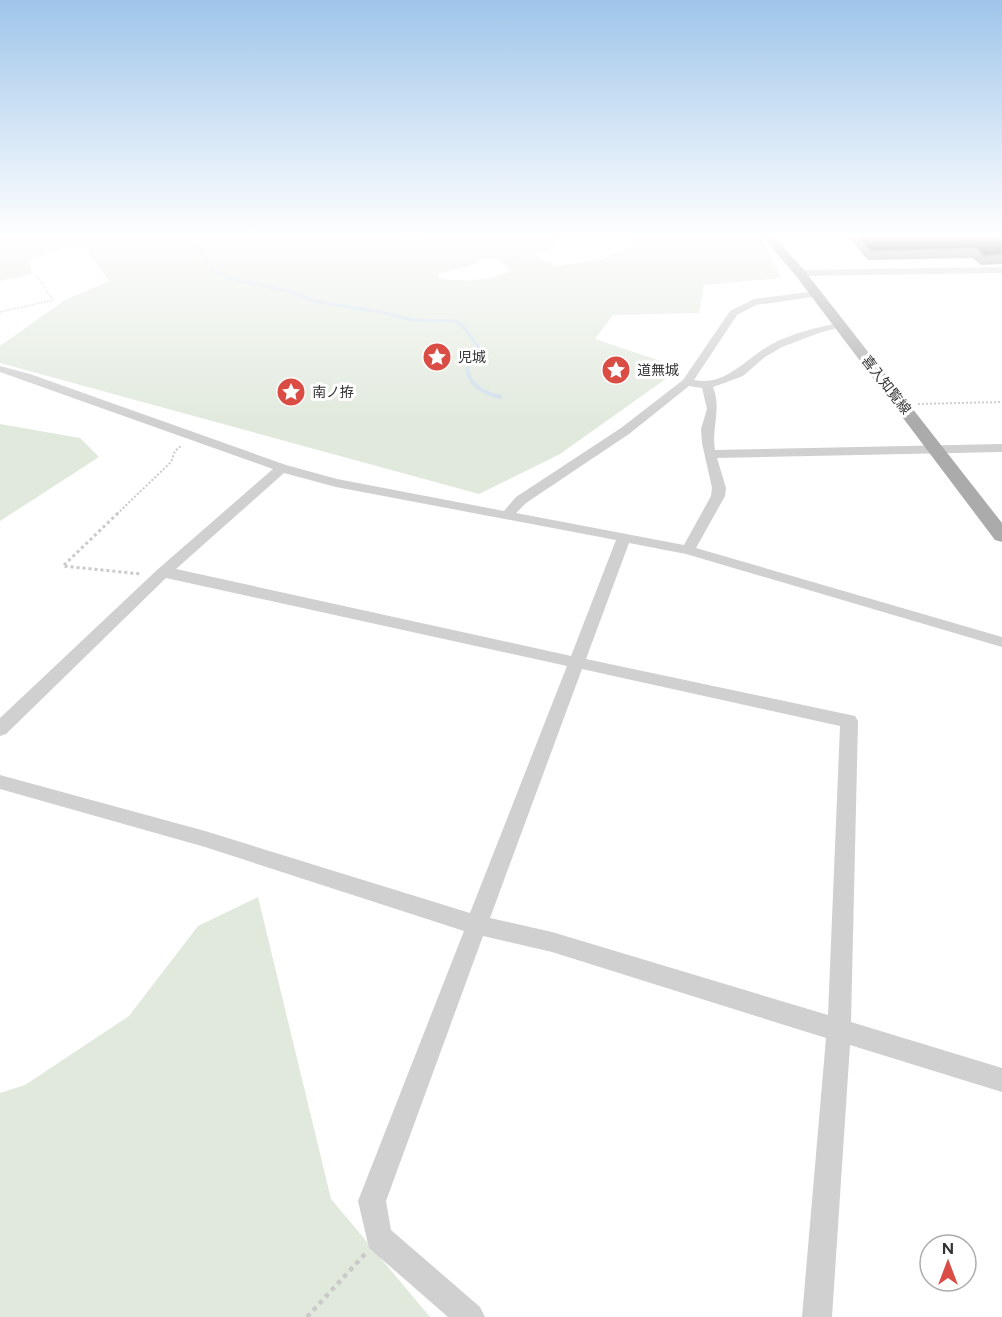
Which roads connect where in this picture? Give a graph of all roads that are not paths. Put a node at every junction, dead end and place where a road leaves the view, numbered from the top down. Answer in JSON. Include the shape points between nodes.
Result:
{"nodes":[{"id":1,"x":778,"y":298,"type":"edge"},
{"id":2,"x":819,"y":298,"type":"edge"},
{"id":3,"x":840,"y":326,"type":"junction"},
{"id":4,"x":0,"y":369,"type":"edge"},
{"id":5,"x":687,"y":382,"type":"junction"},
{"id":6,"x":706,"y":386,"type":"junction"},
{"id":7,"x":1002,"y":448,"type":"edge"},
{"id":8,"x":937,"y":451,"type":"junction"},
{"id":9,"x":711,"y":454,"type":"junction"},
{"id":10,"x":282,"y":468,"type":"junction"},
{"id":11,"x":507,"y":517,"type":"junction"},
{"id":12,"x":1002,"y":536,"type":"edge"},
{"id":13,"x":624,"y":537,"type":"junction"},
{"id":14,"x":688,"y":550,"type":"junction"},
{"id":15,"x":162,"y":573,"type":"junction"},
{"id":16,"x":1002,"y":642,"type":"edge"},
{"id":17,"x":577,"y":661,"type":"junction"},
{"id":18,"x":0,"y":729,"type":"edge"},
{"id":19,"x":0,"y":782,"type":"edge"},
{"id":20,"x":477,"y":925,"type":"junction"},
{"id":21,"x":839,"y":1031,"type":"junction"},
{"id":22,"x":1002,"y":1080,"type":"edge"},
{"id":23,"x":470,"y":1317,"type":"edge"},
{"id":24,"x":817,"y":1317,"type":"edge"}],
"edges":[{"from":1,"to":5,"type":"street","via":[[743,306],[733,313]]},
{"from":2,"to":3,"type":"main road","name":"喜入知覧線"},
{"from":3,"to":6,"type":"street","via":[[778,345],[739,374]]},
{"from":3,"to":8,"type":"main road","name":"喜入知覧線"},
{"from":4,"to":10,"type":"street"},
{"from":5,"to":6,"type":"street"},
{"from":5,"to":11,"type":"street","via":[[626,431],[521,500]]},
{"from":6,"to":9,"type":"street","via":[[714,409],[707,434]]},
{"from":7,"to":8,"type":"street"},
{"from":8,"to":9,"type":"street"},
{"from":8,"to":12,"type":"main road","name":"喜入知覧線"},
{"from":9,"to":14,"type":"street","via":[[718,496]]},
{"from":10,"to":11,"type":"street","via":[[382,494]]},
{"from":10,"to":15,"type":"street"},
{"from":11,"to":13,"type":"street"},
{"from":13,"to":14,"type":"street"},
{"from":13,"to":17,"type":"street"},
{"from":14,"to":16,"type":"street"},
{"from":15,"to":17,"type":"street"},
{"from":15,"to":18,"type":"street"},
{"from":17,"to":20,"type":"street"},
{"from":17,"to":21,"type":"street","via":[[849,721]]},
{"from":19,"to":20,"type":"street","via":[[205,839]]},
{"from":20,"to":21,"type":"street","via":[[552,942]]},
{"from":20,"to":23,"type":"street","via":[[372,1201],[379,1238]]},
{"from":21,"to":22,"type":"street"},
{"from":21,"to":24,"type":"street"}]}
